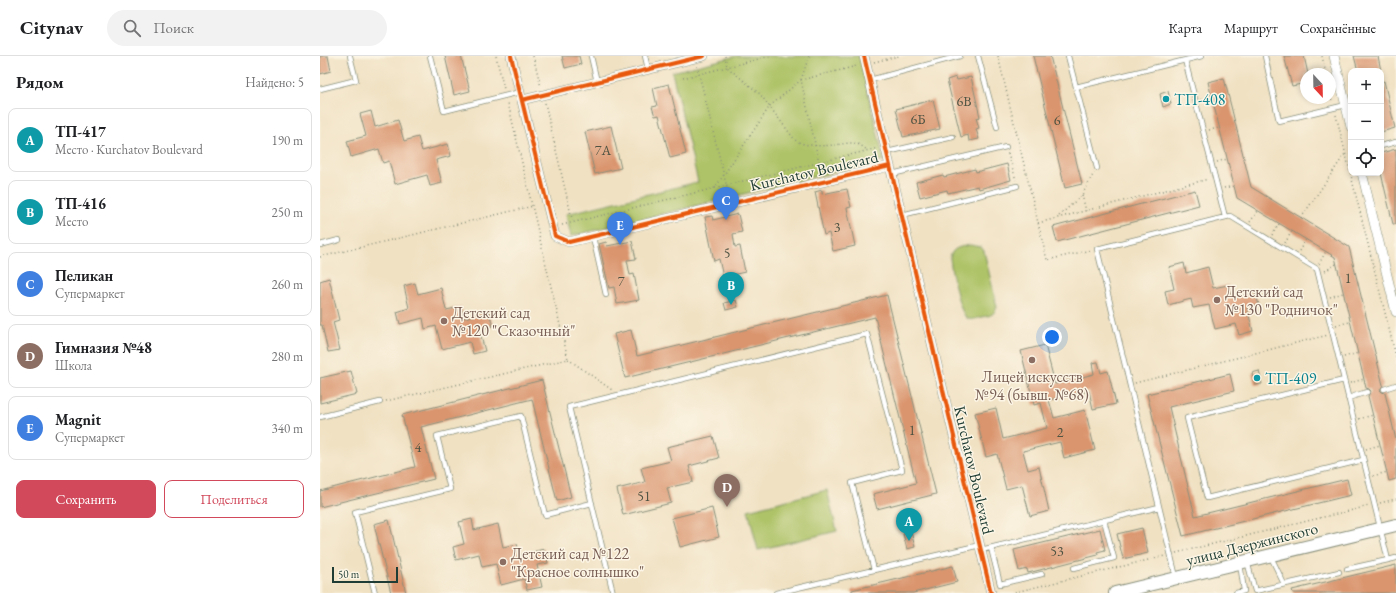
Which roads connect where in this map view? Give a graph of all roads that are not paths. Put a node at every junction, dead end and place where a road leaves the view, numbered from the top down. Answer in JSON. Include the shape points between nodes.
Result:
{"nodes":[{"id":1,"x":350,"y":56,"type":"edge"},
{"id":2,"x":430,"y":56,"type":"edge"},
{"id":3,"x":511,"y":56,"type":"edge"},
{"id":4,"x":591,"y":56,"type":"edge"},
{"id":5,"x":645,"y":56,"type":"edge"},
{"id":6,"x":960,"y":56,"type":"edge"},
{"id":7,"x":978,"y":56,"type":"edge"},
{"id":8,"x":1068,"y":56,"type":"edge"},
{"id":9,"x":1202,"y":56,"type":"edge"},
{"id":10,"x":1265,"y":56,"type":"edge"},
{"id":11,"x":1334,"y":56,"type":"edge"},
{"id":12,"x":700,"y":57,"type":"edge"},
{"id":13,"x":865,"y":60,"type":"edge"},
{"id":14,"x":1185,"y":60,"type":"junction"},
{"id":15,"x":648,"y":70,"type":"junction"},
{"id":16,"x":870,"y":80,"type":"junction"},
{"id":17,"x":597,"y":82,"type":"junction"},
{"id":18,"x":1076,"y":87,"type":"junction"},
{"id":19,"x":320,"y":89,"type":"edge"},
{"id":20,"x":521,"y":96,"type":"junction"},
{"id":21,"x":1346,"y":105,"type":"junction"},
{"id":22,"x":1348,"y":114,"type":"edge"},
{"id":23,"x":998,"y":127,"type":"dead end"},
{"id":24,"x":953,"y":137,"type":"dead end"},
{"id":25,"x":1396,"y":142,"type":"edge"},
{"id":26,"x":1384,"y":145,"type":"edge"},
{"id":27,"x":1006,"y":147,"type":"road end"},
{"id":28,"x":886,"y":149,"type":"junction"},
{"id":29,"x":1097,"y":168,"type":"road end"},
{"id":30,"x":891,"y":170,"type":"junction"},
{"id":31,"x":1363,"y":176,"type":"edge"},
{"id":32,"x":1017,"y":186,"type":"road end"},
{"id":33,"x":902,"y":215,"type":"junction"},
{"id":34,"x":1225,"y":217,"type":"junction"},
{"id":35,"x":593,"y":237,"type":"junction"},
{"id":36,"x":339,"y":240,"type":"dead end"},
{"id":37,"x":320,"y":245,"type":"edge"},
{"id":38,"x":606,"y":295,"type":"dead end"},
{"id":39,"x":1396,"y":312,"type":"edge"},
{"id":40,"x":1344,"y":382,"type":"junction"},
{"id":41,"x":1396,"y":385,"type":"edge"},
{"id":42,"x":1384,"y":389,"type":"dead end"},
{"id":43,"x":1367,"y":392,"type":"dead end"},
{"id":44,"x":1348,"y":398,"type":"junction"},
{"id":45,"x":380,"y":402,"type":"road end"},
{"id":46,"x":320,"y":417,"type":"edge"},
{"id":47,"x":1363,"y":460,"type":"junction"},
{"id":48,"x":592,"y":504,"type":"junction"},
{"id":49,"x":1159,"y":507,"type":"junction"},
{"id":50,"x":1104,"y":520,"type":"junction"},
{"id":51,"x":1396,"y":525,"type":"edge"},
{"id":52,"x":1380,"y":529,"type":"junction"},
{"id":53,"x":980,"y":547,"type":"junction"},
{"id":54,"x":991,"y":548,"type":"junction"},
{"id":55,"x":1270,"y":555,"type":"junction"},
{"id":56,"x":1396,"y":558,"type":"edge"},
{"id":57,"x":1388,"y":560,"type":"junction"},
{"id":58,"x":1243,"y":562,"type":"junction"},
{"id":59,"x":1074,"y":568,"type":"dead end"},
{"id":60,"x":1347,"y":569,"type":"dead end"},
{"id":61,"x":874,"y":570,"type":"junction"},
{"id":62,"x":1339,"y":572,"type":"dead end"},
{"id":63,"x":1042,"y":574,"type":"dead end"},
{"id":64,"x":1176,"y":578,"type":"junction"},
{"id":65,"x":1284,"y":584,"type":"junction"},
{"id":66,"x":797,"y":591,"type":"edge"},
{"id":67,"x":375,"y":593,"type":"edge"},
{"id":68,"x":613,"y":593,"type":"edge"},
{"id":69,"x":776,"y":593,"type":"edge"},
{"id":70,"x":991,"y":593,"type":"edge"},
{"id":71,"x":1114,"y":593,"type":"edge"},
{"id":72,"x":1236,"y":593,"type":"edge"}],
"edges":[{"from":1,"to":19,"type":"lane","via":[[356,80]]},
{"from":2,"to":20,"type":"lane","via":[[444,111],[506,96]]},
{"from":3,"to":20,"type":"street","name":"Kurchatov Boulevard"},
{"from":4,"to":17,"type":"lane"},
{"from":5,"to":15,"type":"lane"},
{"from":6,"to":16,"type":"lane"},
{"from":7,"to":23,"type":"lane"},
{"from":8,"to":18,"type":"lane"},
{"from":9,"to":14,"type":"lane"},
{"from":10,"to":21,"type":"lane","via":[[1279,120]]},
{"from":11,"to":21,"type":"street"},
{"from":12,"to":15,"type":"street"},
{"from":13,"to":16,"type":"street","name":"Kurchatov Boulevard"},
{"from":14,"to":18,"type":"lane"},
{"from":14,"to":34,"type":"lane"},
{"from":15,"to":17,"type":"street"},
{"from":16,"to":28,"type":"street","name":"Kurchatov Boulevard"},
{"from":17,"to":20,"type":"street","via":[[543,95]]},
{"from":18,"to":29,"type":"lane"},
{"from":20,"to":35,"type":"street","name":"Kurchatov Boulevard","via":[[555,236],[569,242]]},
{"from":21,"to":22,"type":"street"},
{"from":24,"to":28,"type":"lane"},
{"from":25,"to":26,"type":"lane"},
{"from":27,"to":30,"type":"lane"},
{"from":28,"to":30,"type":"street","name":"Kurchatov Boulevard"},
{"from":30,"to":33,"type":"street","name":"Kurchatov Boulevard"},
{"from":30,"to":35,"type":"street","name":"Kurchatov Boulevard","via":[[730,204]]},
{"from":31,"to":39,"type":"street"},
{"from":32,"to":33,"type":"lane"},
{"from":33,"to":53,"type":"street","name":"Kurchatov Boulevard"},
{"from":34,"to":40,"type":"lane","via":[[1230,216],[1317,269]]},
{"from":34,"to":49,"type":"lane","via":[[1097,249]]},
{"from":35,"to":38,"type":"lane"},
{"from":36,"to":37,"type":"lane"},
{"from":40,"to":44,"type":"lane"},
{"from":40,"to":47,"type":"lane","via":[[1188,418],[1189,425],[1207,498]]},
{"from":41,"to":42,"type":"lane"},
{"from":43,"to":44,"type":"lane"},
{"from":44,"to":47,"type":"lane"},
{"from":45,"to":46,"type":"lane"},
{"from":47,"to":52,"type":"lane"},
{"from":48,"to":61,"type":"lane","via":[[569,407],[867,334],[902,470],[852,483]]},
{"from":48,"to":67,"type":"lane","via":[[545,515],[521,416],[437,436],[450,489],[355,512]]},
{"from":48,"to":68,"type":"lane"},
{"from":49,"to":50,"type":"lane"},
{"from":49,"to":64,"type":"lane"},
{"from":50,"to":54,"type":"lane"},
{"from":50,"to":59,"type":"lane","via":[[1114,558]]},
{"from":51,"to":52,"type":"main road","name":"улица Дзержинского"},
{"from":52,"to":55,"type":"main road","name":"улица Дзержинского"},
{"from":52,"to":57,"type":"lane"},
{"from":53,"to":54,"type":"lane"},
{"from":53,"to":61,"type":"lane"},
{"from":53,"to":70,"type":"street","name":"Kurchatov Boulevard"},
{"from":54,"to":63,"type":"lane","via":[[1000,584]]},
{"from":55,"to":58,"type":"main road","name":"улица Дзержинского"},
{"from":55,"to":65,"type":"lane"},
{"from":56,"to":57,"type":"lane"},
{"from":57,"to":60,"type":"lane"},
{"from":58,"to":64,"type":"main road","name":"улица Дзержинского"},
{"from":58,"to":65,"type":"lane","via":[[1255,591]]},
{"from":58,"to":72,"type":"lane","via":[[1244,591]]},
{"from":61,"to":66,"type":"lane"},
{"from":62,"to":65,"type":"lane"},
{"from":64,"to":71,"type":"main road","name":"улица Дзержинского"},
{"from":66,"to":69,"type":"lane"}]}
